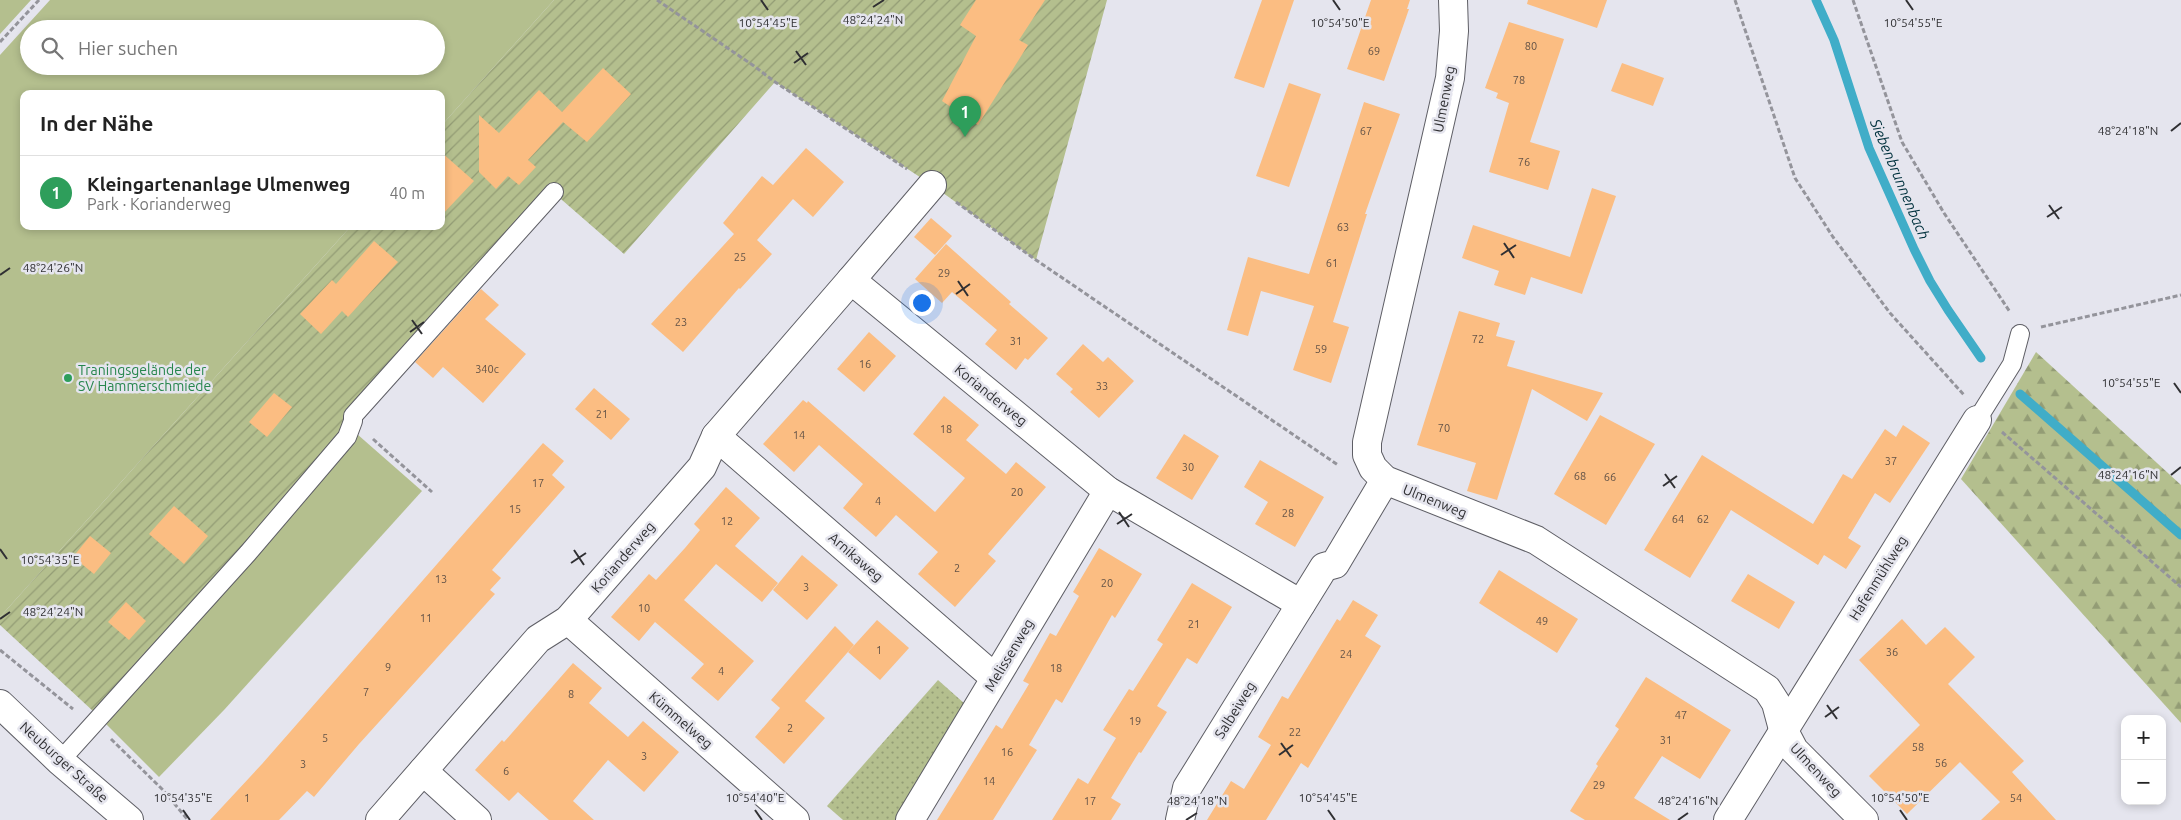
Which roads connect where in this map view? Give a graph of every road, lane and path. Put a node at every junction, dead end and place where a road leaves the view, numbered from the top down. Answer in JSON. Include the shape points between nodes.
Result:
{"nodes":[{"id":1,"x":39,"y":0,"type":"edge"},
{"id":2,"x":657,"y":0,"type":"edge"},
{"id":3,"x":1453,"y":0,"type":"edge"},
{"id":4,"x":1736,"y":0,"type":"edge"},
{"id":5,"x":1853,"y":0,"type":"edge"},
{"id":6,"x":20,"y":20,"type":"edge"},
{"id":7,"x":20,"y":20,"type":"edge"},
{"id":8,"x":0,"y":42,"type":"edge"},
{"id":9,"x":932,"y":185,"type":"junction"},
{"id":10,"x":554,"y":192,"type":"dead end"},
{"id":11,"x":851,"y":280,"type":"junction"},
{"id":12,"x":2181,"y":295,"type":"edge"},
{"id":13,"x":2020,"y":334,"type":"junction"},
{"id":14,"x":1983,"y":411,"type":"junction"},
{"id":15,"x":353,"y":421,"type":"junction"},
{"id":16,"x":716,"y":436,"type":"junction"},
{"id":17,"x":1379,"y":474,"type":"junction"},
{"id":18,"x":1108,"y":491,"type":"junction"},
{"id":19,"x":432,"y":492,"type":"dead end"},
{"id":20,"x":2181,"y":587,"type":"edge"},
{"id":21,"x":1300,"y":604,"type":"junction"},
{"id":22,"x":568,"y":620,"type":"junction"},
{"id":23,"x":995,"y":678,"type":"junction"},
{"id":24,"x":0,"y":704,"type":"edge"},
{"id":25,"x":1783,"y":729,"type":"junction"},
{"id":26,"x":60,"y":761,"type":"junction"},
{"id":27,"x":423,"y":771,"type":"junction"},
{"id":28,"x":129,"y":820,"type":"edge"},
{"id":29,"x":380,"y":820,"type":"edge"},
{"id":30,"x":477,"y":820,"type":"edge"},
{"id":31,"x":795,"y":820,"type":"edge"},
{"id":32,"x":910,"y":820,"type":"edge"},
{"id":33,"x":1180,"y":820,"type":"edge"},
{"id":34,"x":1728,"y":820,"type":"edge"},
{"id":35,"x":1864,"y":820,"type":"edge"}],
"edges":[{"from":1,"to":6,"type":"path"},
{"from":2,"to":9,"type":"path"},
{"from":3,"to":17,"type":"street","name":"Ulmenweg","via":[[1450,78],[1367,442],[1367,456]]},
{"from":4,"to":14,"type":"path","via":[[1795,178],[1833,237],[1890,312]]},
{"from":5,"to":13,"type":"path","via":[[1902,142]]},
{"from":7,"to":8,"type":"path"},
{"from":9,"to":11,"type":"street","name":"Korianderweg"},
{"from":9,"to":17,"type":"path","via":[[1036,260],[1342,467],[1352,473]]},
{"from":10,"to":15,"type":"lane","via":[[353,416]]},
{"from":11,"to":16,"type":"street","name":"Korianderweg"},
{"from":11,"to":18,"type":"street","name":"Korianderweg"},
{"from":12,"to":13,"type":"path","via":[[2050,324]]},
{"from":13,"to":14,"type":"lane","name":"Hafenmühlweg","via":[[2012,364]]},
{"from":14,"to":20,"type":"path"},
{"from":14,"to":25,"type":"street","name":"Hafenmühlweg"},
{"from":15,"to":19,"type":"path"},
{"from":15,"to":26,"type":"lane","via":[[347,437],[248,553]]},
{"from":16,"to":22,"type":"street","name":"Korianderweg","via":[[702,467]]},
{"from":16,"to":23,"type":"street","name":"Arnikaweg"},
{"from":17,"to":21,"type":"street","name":"Salbeiweg","via":[[1335,564],[1324,567]]},
{"from":17,"to":25,"type":"street","name":"Ulmenweg","via":[[1536,540],[1767,690],[1776,703]]},
{"from":18,"to":21,"type":"street"},
{"from":18,"to":23,"type":"street","name":"Melissenweg"},
{"from":21,"to":33,"type":"street","name":"Salbeiweg","via":[[1187,788]]},
{"from":22,"to":27,"type":"street","name":"Korianderweg","via":[[538,639]]},
{"from":22,"to":31,"type":"street","name":"Kümmelweg"},
{"from":23,"to":32,"type":"street","name":"Melissenweg"},
{"from":24,"to":26,"type":"street","name":"Neuburger Straße"},
{"from":25,"to":34,"type":"street","name":"Hafenmühlweg"},
{"from":25,"to":35,"type":"street","name":"Ulmenweg","via":[[1794,750]]},
{"from":26,"to":28,"type":"street","name":"Neuburger Straße"},
{"from":27,"to":29,"type":"street","name":"Korianderweg"},
{"from":27,"to":30,"type":"street"}]}
